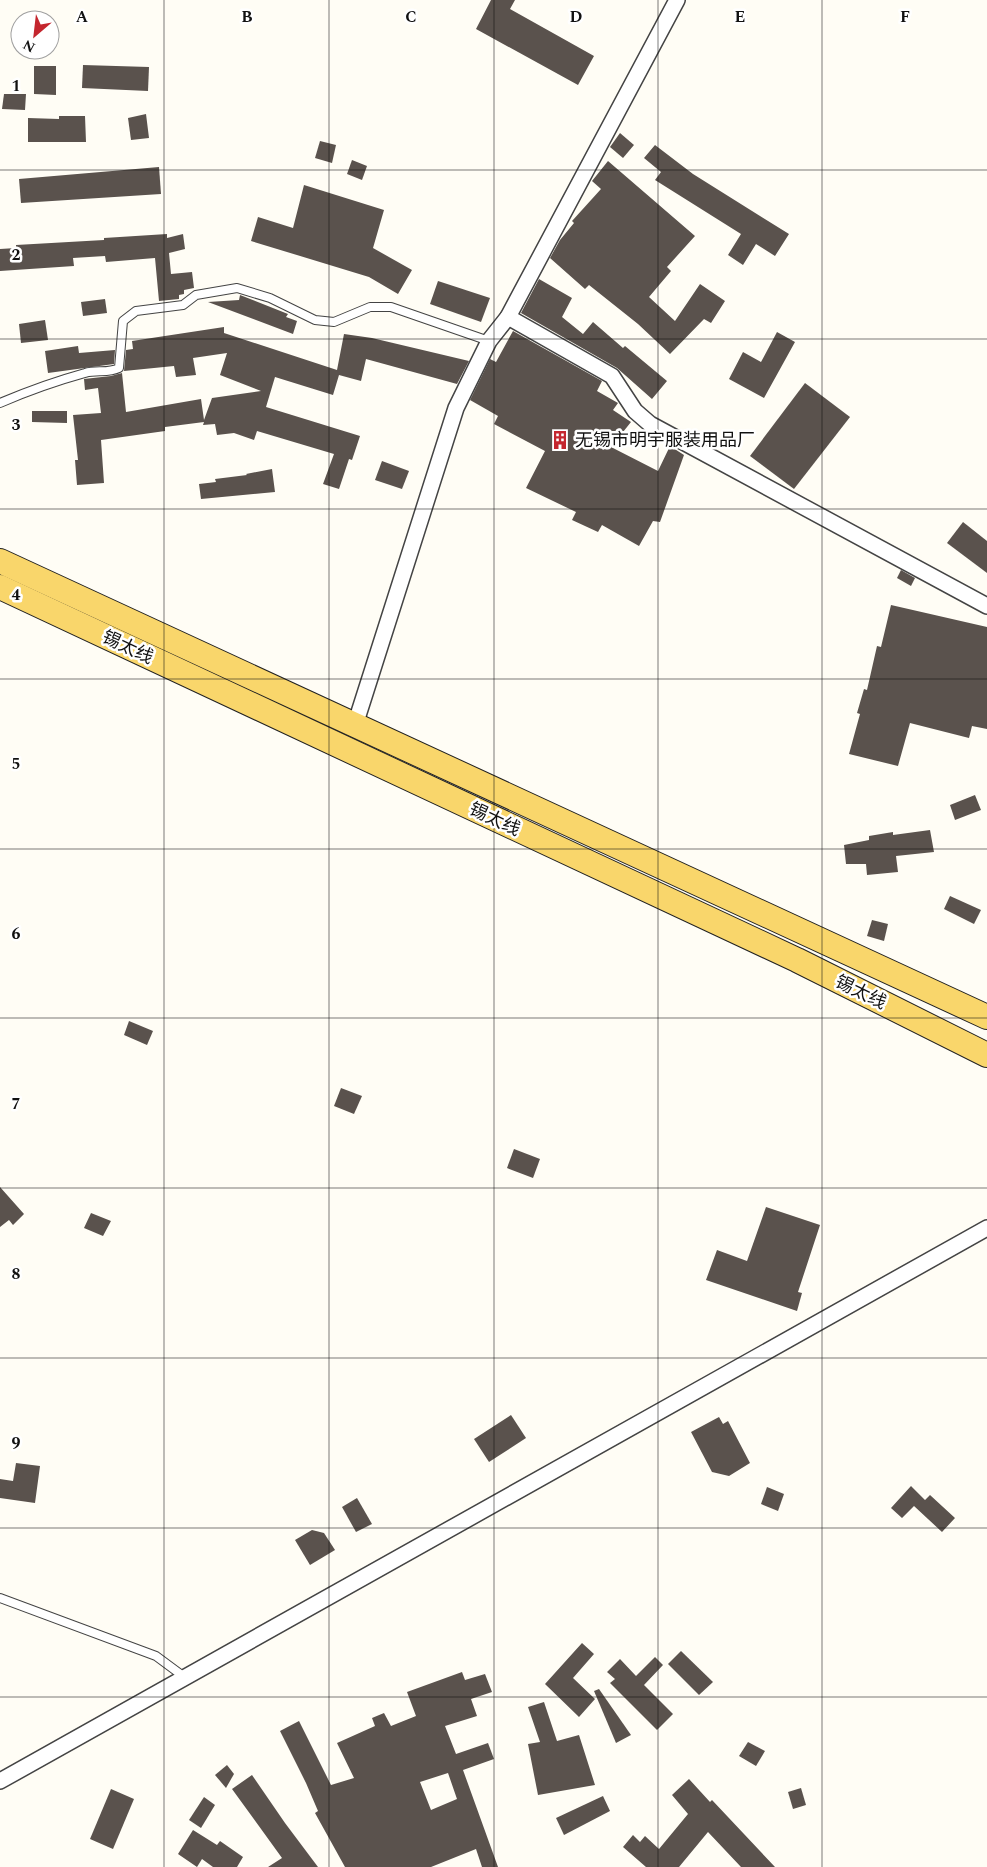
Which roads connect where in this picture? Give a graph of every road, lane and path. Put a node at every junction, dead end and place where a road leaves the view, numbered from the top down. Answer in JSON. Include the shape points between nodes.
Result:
{"nodes":[{"id":1,"x":677,"y":0,"type":"edge"},
{"id":2,"x":508,"y":317,"type":"junction"},
{"id":3,"x":489,"y":340,"type":"junction"},
{"id":4,"x":0,"y":403,"type":"edge"},
{"id":5,"x":0,"y":561,"type":"edge"},
{"id":6,"x":0,"y":587,"type":"edge"},
{"id":7,"x":987,"y":606,"type":"edge"},
{"id":8,"x":355,"y":725,"type":"junction"},
{"id":9,"x":987,"y":1017,"type":"edge"},
{"id":10,"x":987,"y":1055,"type":"edge"},
{"id":11,"x":987,"y":1228,"type":"edge"},
{"id":12,"x":0,"y":1598,"type":"edge"},
{"id":13,"x":183,"y":1676,"type":"junction"},
{"id":14,"x":0,"y":1781,"type":"edge"}],
"edges":[{"from":1,"to":2,"type":"street"},
{"from":2,"to":3,"type":"street"},
{"from":2,"to":7,"type":"street","via":[[612,376],[634,411],[650,424]]},
{"from":3,"to":4,"type":"lane","via":[[391,307],[370,307],[334,322],[315,320],[270,298],[237,288],[196,295],[183,305],[136,311],[124,321],[119,368],[110,372],[89,372],[44,385]]},
{"from":3,"to":8,"type":"street","via":[[456,408]]},
{"from":5,"to":8,"type":"main road","name":"锡太线"},
{"from":6,"to":10,"type":"main road","name":"锡太线","via":[[797,960]]},
{"from":8,"to":9,"type":"main road","name":"锡太线"},
{"from":11,"to":13,"type":"street"},
{"from":12,"to":13,"type":"lane","via":[[156,1656]]},
{"from":13,"to":14,"type":"street"}]}
